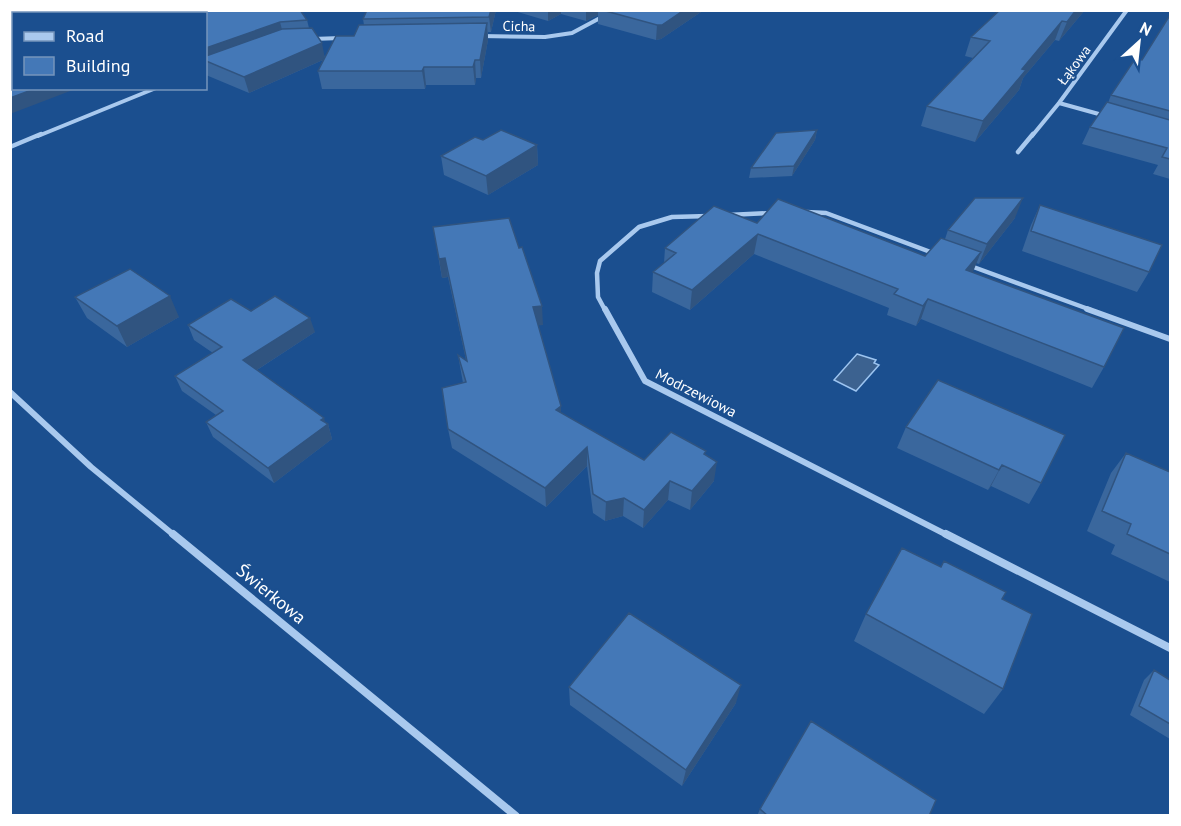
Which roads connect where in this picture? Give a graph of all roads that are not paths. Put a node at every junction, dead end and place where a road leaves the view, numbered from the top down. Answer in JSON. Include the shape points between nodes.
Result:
{"nodes":[{"id":1,"x":615,"y":10,"type":"edge"},
{"id":2,"x":1127,"y":10,"type":"edge"},
{"id":3,"x":474,"y":36,"type":"edge"},
{"id":4,"x":351,"y":38,"type":"edge"},
{"id":5,"x":307,"y":40,"type":"edge"},
{"id":6,"x":151,"y":90,"type":"edge"},
{"id":7,"x":1059,"y":103,"type":"junction"},
{"id":8,"x":1114,"y":118,"type":"edge"},
{"id":9,"x":10,"y":147,"type":"edge"},
{"id":10,"x":1018,"y":152,"type":"dead end"},
{"id":11,"x":783,"y":213,"type":"edge"},
{"id":12,"x":794,"y":213,"type":"edge"},
{"id":13,"x":946,"y":257,"type":"edge"},
{"id":14,"x":957,"y":262,"type":"edge"},
{"id":15,"x":1170,"y":339,"type":"edge"},
{"id":16,"x":10,"y":392,"type":"edge"},
{"id":17,"x":1170,"y":648,"type":"edge"},
{"id":18,"x":516,"y":816,"type":"edge"}],
"edges":[{"from":1,"to":3,"type":"street","name":"Cicha","via":[[572,33],[545,37]]},
{"from":2,"to":7,"type":"street","name":"Łąkowa"},
{"from":4,"to":5,"type":"street"},
{"from":6,"to":9,"type":"street"},
{"from":7,"to":8,"type":"street"},
{"from":7,"to":10,"type":"street","name":"Łąkowa"},
{"from":11,"to":17,"type":"street","name":"Modrzewiowa","via":[[672,217],[639,227],[600,261],[598,297],[645,381]]},
{"from":12,"to":13,"type":"street","via":[[826,213]]},
{"from":14,"to":15,"type":"street"},
{"from":16,"to":18,"type":"street","name":"Świerkowa","via":[[91,467]]}]}
